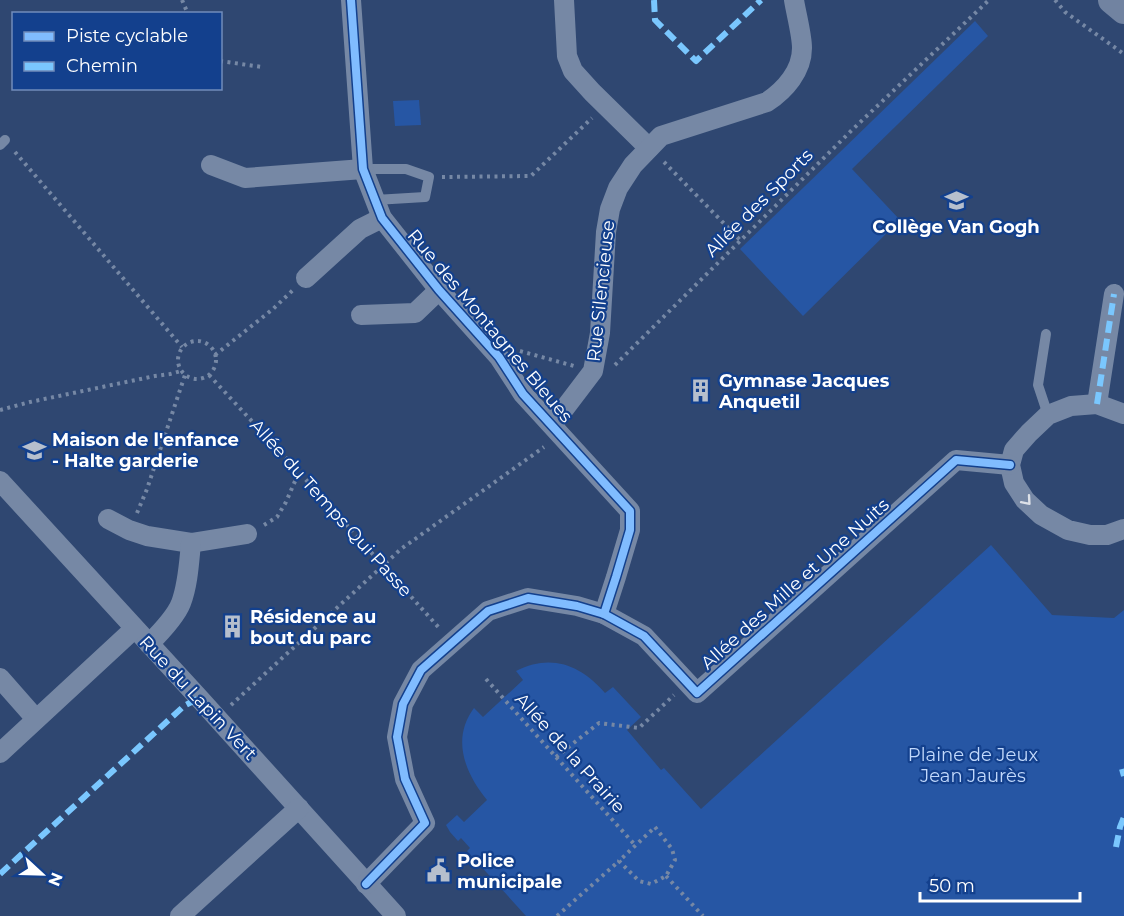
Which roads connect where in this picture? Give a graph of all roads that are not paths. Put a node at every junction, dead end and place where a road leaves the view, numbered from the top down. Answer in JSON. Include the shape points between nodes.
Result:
{"nodes":[{"id":1,"x":351,"y":0,"type":"edge"},
{"id":2,"x":564,"y":0,"type":"edge"},
{"id":3,"x":794,"y":0,"type":"edge"},
{"id":4,"x":1112,"y":0,"type":"edge"},
{"id":5,"x":1124,"y":10,"type":"edge"},
{"id":6,"x":649,"y":148,"type":"junction"},
{"id":7,"x":211,"y":165,"type":"dead end"},
{"id":8,"x":363,"y":169,"type":"junction"},
{"id":9,"x":378,"y":209,"type":"junction"},
{"id":10,"x":306,"y":278,"type":"road end"},
{"id":11,"x":439,"y":290,"type":"junction"},
{"id":12,"x":1114,"y":294,"type":"dead end"},
{"id":13,"x":361,"y":315,"type":"dead end"},
{"id":14,"x":1046,"y":334,"type":"dead end"},
{"id":15,"x":1097,"y":404,"type":"junction"},
{"id":16,"x":1124,"y":414,"type":"edge"},
{"id":17,"x":1048,"y":415,"type":"junction"},
{"id":18,"x":556,"y":430,"type":"junction"},
{"id":19,"x":1010,"y":465,"type":"junction"},
{"id":20,"x":0,"y":481,"type":"edge"},
{"id":21,"x":108,"y":519,"type":"dead end"},
{"id":22,"x":1124,"y":529,"type":"edge"},
{"id":23,"x":247,"y":534,"type":"road end"},
{"id":24,"x":191,"y":543,"type":"junction"},
{"id":25,"x":604,"y":614,"type":"junction"},
{"id":26,"x":134,"y":629,"type":"junction"},
{"id":27,"x":149,"y":644,"type":"junction"},
{"id":28,"x":0,"y":678,"type":"edge"},
{"id":29,"x":36,"y":720,"type":"junction"},
{"id":30,"x":0,"y":753,"type":"edge"},
{"id":31,"x":299,"y":808,"type":"junction"},
{"id":32,"x":366,"y":884,"type":"junction"},
{"id":33,"x":180,"y":916,"type":"edge"},
{"id":34,"x":396,"y":916,"type":"edge"}],
"edges":[{"from":1,"to":8,"type":"street","name":"Rue des Montagnes Bleues"},
{"from":2,"to":6,"type":"street","via":[[567,56],[573,71]]},
{"from":3,"to":6,"type":"street","name":"Rue Silencieuse","via":[[802,48],[799,65],[777,96],[662,136]]},
{"from":4,"to":5,"type":"main road"},
{"from":6,"to":18,"type":"street","name":"Rue Silencieuse","via":[[618,188],[610,208],[600,371]]},
{"from":7,"to":8,"type":"street","via":[[244,178]]},
{"from":8,"to":9,"type":"street","name":"Rue des Montagnes Bleues"},
{"from":8,"to":9,"type":"lane","via":[[406,169],[429,177],[425,197]]},
{"from":9,"to":10,"type":"street"},
{"from":9,"to":11,"type":"street","name":"Rue des Montagnes Bleues"},
{"from":11,"to":13,"type":"street","via":[[415,313]]},
{"from":11,"to":18,"type":"street","name":"Rue des Montagnes Bleues","via":[[500,357],[523,394]]},
{"from":12,"to":15,"type":"street"},
{"from":14,"to":17,"type":"lane","via":[[1038,385]]},
{"from":15,"to":16,"type":"street"},
{"from":15,"to":17,"type":"street","via":[[1071,406]]},
{"from":17,"to":19,"type":"street","via":[[1014,450]]},
{"from":18,"to":25,"type":"street","name":"Rue des Montagnes Bleues","via":[[630,511],[630,530]]},
{"from":19,"to":22,"type":"street","one_way":true,"via":[[1014,483],[1041,515],[1068,530],[1090,535]]},
{"from":19,"to":25,"type":"street","name":"Allée des Mille et Une Nuits","via":[[956,460],[697,693],[644,636]]},
{"from":20,"to":26,"type":"street","name":"Rue du Lapin Vert"},
{"from":21,"to":24,"type":"street","via":[[129,531]]},
{"from":23,"to":24,"type":"street"},
{"from":24,"to":27,"type":"street","via":[[181,606]]},
{"from":25,"to":32,"type":"street","name":"Allée des Mille et Une Nuits","via":[[528,598],[488,611],[421,670],[404,704],[397,737],[405,779],[424,824]]},
{"from":26,"to":27,"type":"street","name":"Rue du Lapin Vert"},
{"from":26,"to":29,"type":"street"},
{"from":27,"to":31,"type":"street","name":"Rue du Lapin Vert"},
{"from":28,"to":29,"type":"street"},
{"from":29,"to":30,"type":"street"},
{"from":31,"to":32,"type":"street","name":"Rue du Lapin Vert"},
{"from":31,"to":33,"type":"street"},
{"from":32,"to":34,"type":"street","name":"Rue du Lapin Vert"}]}
